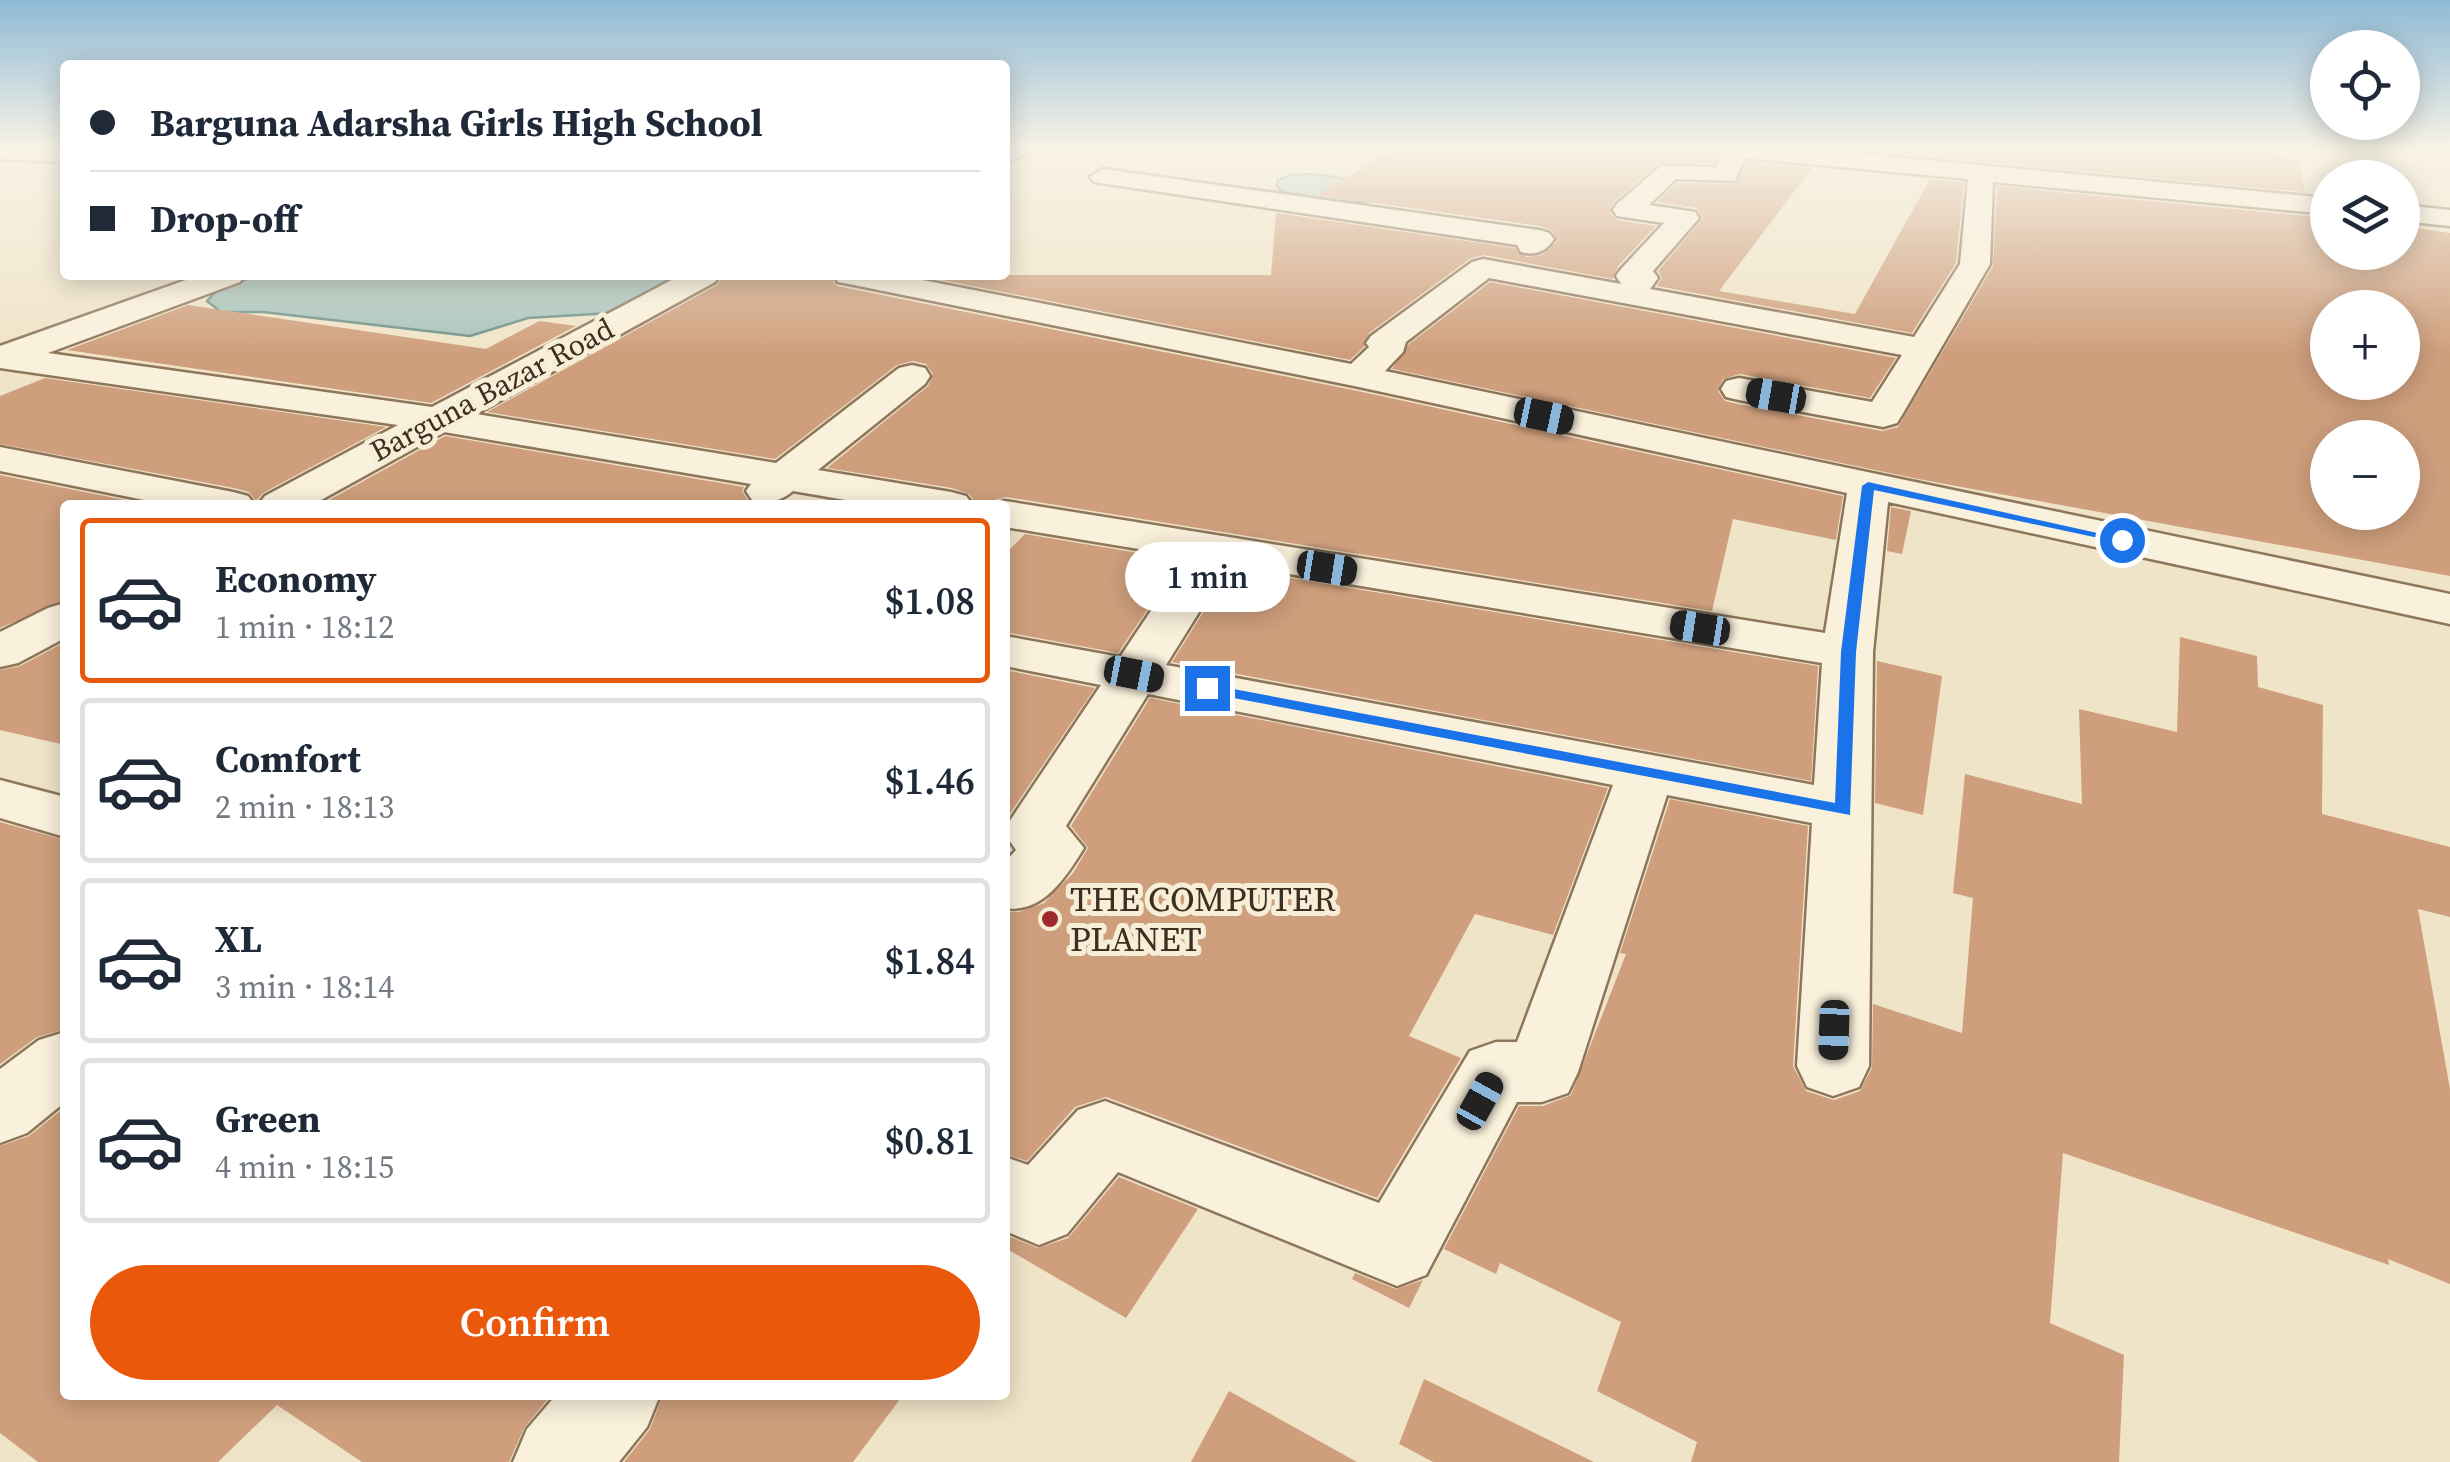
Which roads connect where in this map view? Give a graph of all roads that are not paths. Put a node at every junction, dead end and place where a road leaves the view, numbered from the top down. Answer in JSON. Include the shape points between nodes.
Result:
{"nodes":[{"id":1,"x":1386,"y":217,"type":"edge"},
{"id":2,"x":1678,"y":217,"type":"edge"},
{"id":3,"x":1978,"y":217,"type":"edge"},
{"id":4,"x":1503,"y":272,"type":"junction"},
{"id":5,"x":215,"y":280,"type":"edge"},
{"id":6,"x":695,"y":280,"type":"edge"},
{"id":7,"x":874,"y":280,"type":"edge"},
{"id":8,"x":1630,"y":294,"type":"junction"},
{"id":9,"x":1923,"y":350,"type":"junction"},
{"id":10,"x":1,"y":358,"type":"edge"},
{"id":11,"x":912,"y":376,"type":"dead end"},
{"id":12,"x":1358,"y":376,"type":"junction"},
{"id":13,"x":1739,"y":389,"type":"dead end"},
{"id":14,"x":1850,"y":409,"type":"junction"},
{"id":15,"x":437,"y":420,"type":"junction"},
{"id":16,"x":0,"y":459,"type":"edge"},
{"id":17,"x":1784,"y":468,"type":"junction"},
{"id":18,"x":784,"y":477,"type":"junction"},
{"id":19,"x":1868,"y":486,"type":"junction"},
{"id":20,"x":208,"y":500,"type":"edge"},
{"id":21,"x":289,"y":500,"type":"edge"},
{"id":22,"x":755,"y":500,"type":"edge"},
{"id":23,"x":921,"y":500,"type":"edge"},
{"id":24,"x":1010,"y":515,"type":"edge"},
{"id":25,"x":1215,"y":550,"type":"junction"},
{"id":26,"x":2450,"y":609,"type":"edge"},
{"id":27,"x":60,"y":621,"type":"edge"},
{"id":28,"x":0,"y":652,"type":"edge"},
{"id":29,"x":1010,"y":652,"type":"edge"},
{"id":30,"x":1848,"y":652,"type":"junction"},
{"id":31,"x":1134,"y":674,"type":"junction"},
{"id":32,"x":1646,"y":772,"type":"junction"},
{"id":33,"x":0,"y":799,"type":"edge"},
{"id":34,"x":1844,"y":810,"type":"junction"},
{"id":35,"x":60,"y":816,"type":"edge"},
{"id":36,"x":1010,"y":887,"type":"edge"},
{"id":37,"x":60,"y":1066,"type":"edge"},
{"id":38,"x":1833,"y":1066,"type":"dead end"},
{"id":39,"x":0,"y":1110,"type":"edge"},
{"id":40,"x":1010,"y":1195,"type":"edge"},
{"id":41,"x":611,"y":1400,"type":"edge"},
{"id":42,"x":560,"y":1462,"type":"edge"}],
"edges":[{"from":1,"to":4,"type":"street","via":[[1539,239]]},
{"from":2,"to":8,"type":"street","via":[[1684,218],[1632,276],[1642,278]]},
{"from":3,"to":9,"type":"street","via":[[1975,264]]},
{"from":4,"to":8,"type":"street"},
{"from":4,"to":12,"type":"street","via":[[1484,268],[1383,344],[1391,345]]},
{"from":5,"to":10,"type":"street"},
{"from":6,"to":15,"type":"street","name":"Barguna Bazar Road"},
{"from":7,"to":12,"type":"street"},
{"from":8,"to":9,"type":"street"},
{"from":9,"to":14,"type":"street","via":[[1883,414]]},
{"from":10,"to":15,"type":"street"},
{"from":11,"to":18,"type":"street"},
{"from":12,"to":17,"type":"street"},
{"from":13,"to":14,"type":"street"},
{"from":14,"to":17,"type":"street","via":[[1832,444],[1802,437]]},
{"from":15,"to":18,"type":"street"},
{"from":15,"to":21,"type":"street","name":"Barguna Bazar Road"},
{"from":16,"to":20,"type":"street"},
{"from":17,"to":19,"type":"street"},
{"from":18,"to":22,"type":"street"},
{"from":18,"to":23,"type":"street"},
{"from":19,"to":26,"type":"street"},
{"from":19,"to":30,"type":"street"},
{"from":24,"to":25,"type":"street"},
{"from":25,"to":30,"type":"street"},
{"from":25,"to":31,"type":"street"},
{"from":27,"to":28,"type":"street"},
{"from":29,"to":31,"type":"street"},
{"from":30,"to":34,"type":"street"},
{"from":31,"to":32,"type":"street"},
{"from":31,"to":36,"type":"street","via":[[1034,831],[1053,848],[1018,888]]},
{"from":32,"to":34,"type":"street"},
{"from":32,"to":40,"type":"street","via":[[1542,1072],[1496,1072],[1398,1248],[1105,1134],[1039,1210]]},
{"from":33,"to":35,"type":"street"},
{"from":34,"to":38,"type":"street"},
{"from":37,"to":39,"type":"street"},
{"from":41,"to":42,"type":"street"}]}
